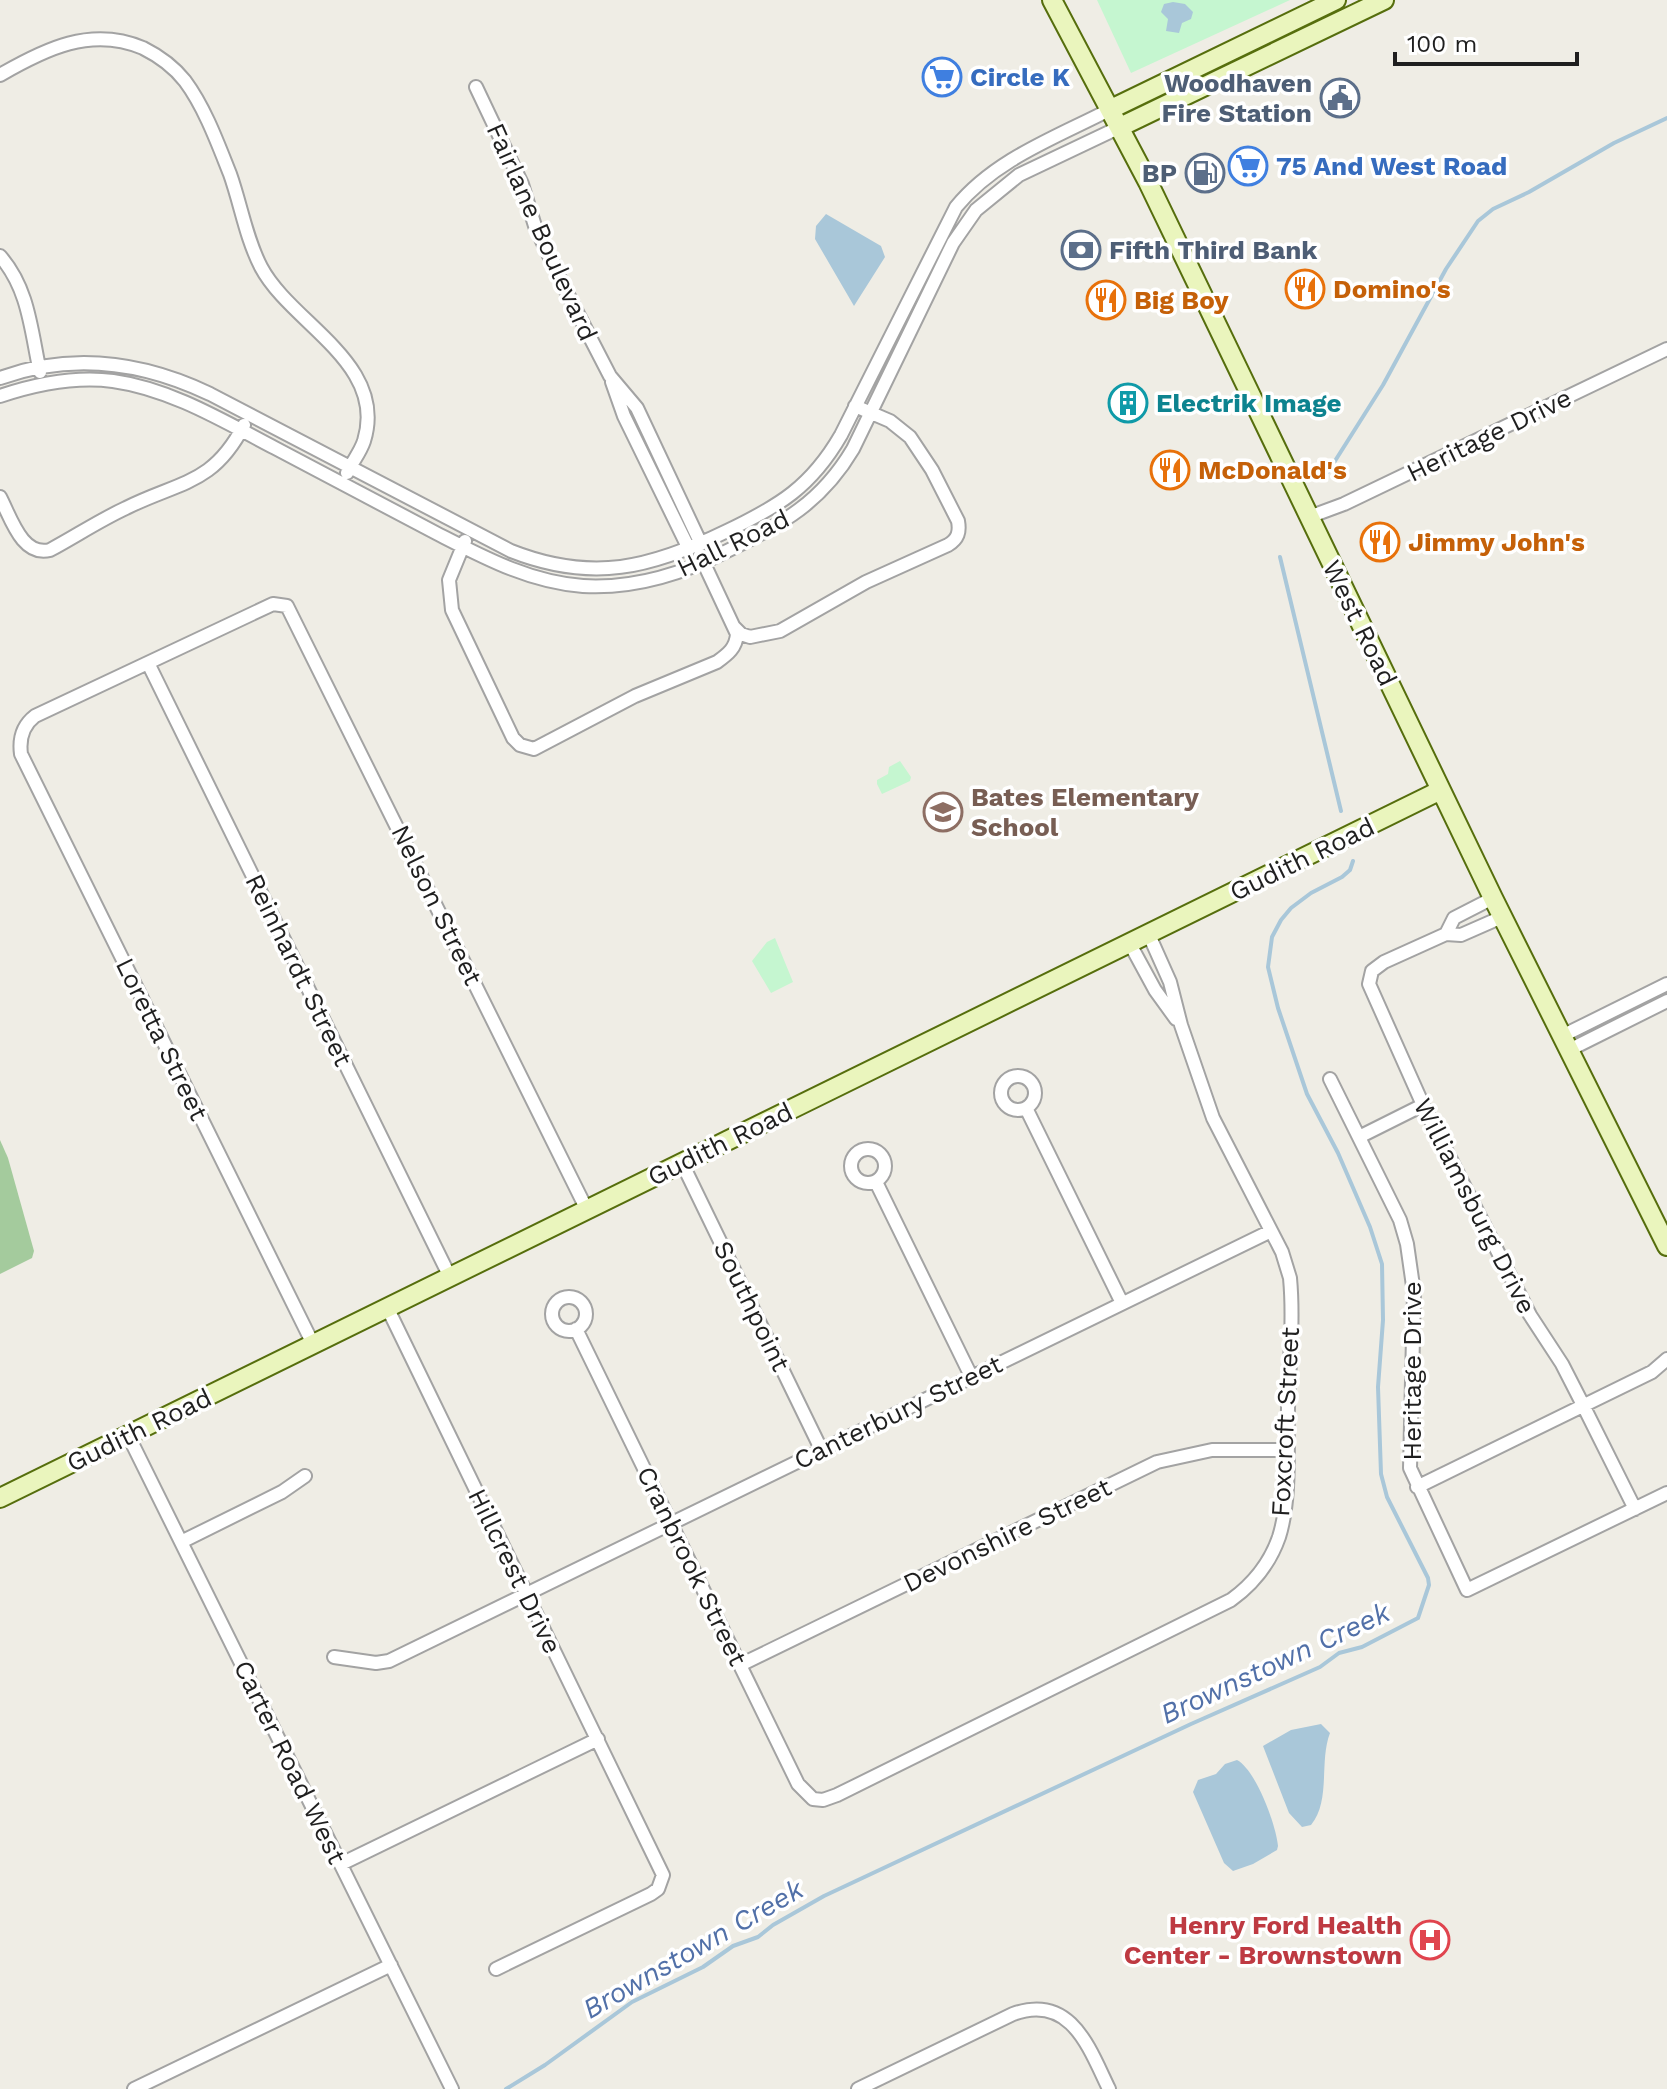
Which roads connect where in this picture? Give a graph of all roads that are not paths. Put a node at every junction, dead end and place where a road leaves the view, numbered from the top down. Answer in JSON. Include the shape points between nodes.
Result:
{"nodes":[{"id":1,"x":1052,"y":0,"type":"edge"},
{"id":2,"x":1336,"y":0,"type":"edge"},
{"id":3,"x":1384,"y":0,"type":"edge"},
{"id":4,"x":1246,"y":43,"type":"junction"},
{"id":5,"x":1255,"y":61,"type":"junction"},
{"id":6,"x":1190,"y":71,"type":"junction"},
{"id":7,"x":0,"y":75,"type":"edge"},
{"id":8,"x":476,"y":87,"type":"dead end"},
{"id":9,"x":1199,"y":89,"type":"junction"},
{"id":10,"x":1111,"y":109,"type":"junction"},
{"id":11,"x":1120,"y":127,"type":"junction"},
{"id":12,"x":996,"y":169,"type":"junction"},
{"id":13,"x":1006,"y":183,"type":"junction"},
{"id":14,"x":931,"y":252,"type":"junction"},
{"id":15,"x":0,"y":256,"type":"edge"},
{"id":16,"x":945,"y":259,"type":"junction"},
{"id":17,"x":1667,"y":349,"type":"edge"},
{"id":18,"x":39,"y":368,"type":"junction"},
{"id":19,"x":0,"y":378,"type":"edge"},
{"id":20,"x":43,"y":384,"type":"junction"},
{"id":21,"x":0,"y":396,"type":"edge"},
{"id":22,"x":855,"y":406,"type":"junction"},
{"id":23,"x":871,"y":413,"type":"junction"},
{"id":24,"x":250,"y":415,"type":"junction"},
{"id":25,"x":242,"y":431,"type":"junction"},
{"id":26,"x":349,"y":467,"type":"junction"},
{"id":27,"x":342,"y":483,"type":"junction"},
{"id":28,"x":0,"y":497,"type":"edge"},
{"id":29,"x":1309,"y":517,"type":"junction"},
{"id":30,"x":470,"y":531,"type":"junction"},
{"id":31,"x":463,"y":547,"type":"junction"},
{"id":32,"x":696,"y":547,"type":"junction"},
{"id":33,"x":704,"y":562,"type":"junction"},
{"id":34,"x":734,"y":627,"type":"junction"},
{"id":35,"x":148,"y":663,"type":"junction"},
{"id":36,"x":1441,"y":790,"type":"junction"},
{"id":37,"x":1493,"y":898,"type":"junction"},
{"id":38,"x":1502,"y":917,"type":"junction"},
{"id":39,"x":1446,"y":934,"type":"junction"},
{"id":40,"x":1149,"y":935,"type":"junction"},
{"id":41,"x":1130,"y":944,"type":"junction"},
{"id":42,"x":1667,"y":984,"type":"edge"},
{"id":43,"x":1667,"y":1001,"type":"edge"},
{"id":44,"x":1181,"y":1025,"type":"junction"},
{"id":45,"x":1565,"y":1043,"type":"junction"},
{"id":46,"x":1330,"y":1079,"type":"dead end"},
{"id":47,"x":1423,"y":1105,"type":"junction"},
{"id":48,"x":1026,"y":1108,"type":"dead end"},
{"id":49,"x":1359,"y":1137,"type":"junction"},
{"id":50,"x":682,"y":1163,"type":"junction"},
{"id":51,"x":876,"y":1182,"type":"dead end"},
{"id":52,"x":587,"y":1210,"type":"junction"},
{"id":53,"x":1271,"y":1231,"type":"junction"},
{"id":54,"x":1667,"y":1246,"type":"edge"},
{"id":55,"x":450,"y":1277,"type":"junction"},
{"id":56,"x":1122,"y":1303,"type":"junction"},
{"id":57,"x":387,"y":1307,"type":"junction"},
{"id":58,"x":576,"y":1329,"type":"dead end"},
{"id":59,"x":313,"y":1344,"type":"junction"},
{"id":60,"x":1667,"y":1359,"type":"edge"},
{"id":61,"x":1667,"y":1371,"type":"edge"},
{"id":62,"x":1652,"y":1372,"type":"junction"},
{"id":63,"x":971,"y":1376,"type":"junction"},
{"id":64,"x":1583,"y":1405,"type":"junction"},
{"id":65,"x":128,"y":1435,"type":"junction"},
{"id":66,"x":821,"y":1449,"type":"junction"},
{"id":67,"x":1287,"y":1450,"type":"junction"},
{"id":68,"x":305,"y":1476,"type":"dead end"},
{"id":69,"x":1417,"y":1487,"type":"junction"},
{"id":70,"x":1667,"y":1493,"type":"edge"},
{"id":71,"x":0,"y":1498,"type":"edge"},
{"id":72,"x":1635,"y":1509,"type":"junction"},
{"id":73,"x":671,"y":1523,"type":"junction"},
{"id":74,"x":181,"y":1542,"type":"junction"},
{"id":75,"x":526,"y":1594,"type":"junction"},
{"id":76,"x":334,"y":1657,"type":"dead end"},
{"id":77,"x":740,"y":1665,"type":"junction"},
{"id":78,"x":598,"y":1739,"type":"junction"},
{"id":79,"x":813,"y":1799,"type":"joint"},
{"id":80,"x":341,"y":1864,"type":"junction"},
{"id":81,"x":391,"y":1965,"type":"junction"},
{"id":82,"x":496,"y":1969,"type":"dead end"},
{"id":83,"x":134,"y":2089,"type":"edge"},
{"id":84,"x":452,"y":2089,"type":"edge"},
{"id":85,"x":858,"y":2089,"type":"edge"},
{"id":86,"x":1109,"y":2089,"type":"edge"}],
"edges":[{"from":1,"to":10,"type":"street","name":"West Road"},
{"from":2,"to":4,"type":"street","name":"Hall Road"},
{"from":3,"to":5,"type":"street","name":"Hall Road"},
{"from":4,"to":5,"type":"street"},
{"from":4,"to":6,"type":"street","name":"Hall Road"},
{"from":5,"to":9,"type":"street","name":"Hall Road"},
{"from":6,"to":9,"type":"street"},
{"from":6,"to":10,"type":"street","name":"Hall Road"},
{"from":7,"to":26,"type":"street","via":[[74,41],[116,40],[147,50],[178,73],[196,98],[230,175],[267,277],[350,366],[363,390],[366,430]]},
{"from":8,"to":32,"type":"street","name":"Fairlane Boulevard","via":[[557,273],[610,376],[637,408]]},
{"from":9,"to":11,"type":"street","name":"Hall Road"},
{"from":10,"to":11,"type":"street","name":"West Road"},
{"from":10,"to":12,"type":"street","name":"Hall Road"},
{"from":11,"to":13,"type":"street","name":"Hall Road"},
{"from":11,"to":29,"type":"street","name":"West Road"},
{"from":12,"to":13,"type":"street"},
{"from":12,"to":14,"type":"street","name":"Hall Road","via":[[956,207]]},
{"from":13,"to":16,"type":"street","name":"Hall Road","via":[[976,210]]},
{"from":14,"to":16,"type":"street"},
{"from":14,"to":22,"type":"street","name":"Hall Road"},
{"from":15,"to":18,"type":"street","via":[[25,300]]},
{"from":16,"to":23,"type":"street","name":"Hall Road"},
{"from":17,"to":29,"type":"street","name":"Heritage Drive"},
{"from":18,"to":19,"type":"street","name":"Hall Road"},
{"from":18,"to":20,"type":"street"},
{"from":18,"to":24,"type":"street","name":"Hall Road","via":[[88,362],[138,368],[187,383]]},
{"from":20,"to":21,"type":"street","name":"Hall Road"},
{"from":20,"to":25,"type":"street","name":"Hall Road","via":[[112,381],[143,388]]},
{"from":22,"to":23,"type":"street"},
{"from":22,"to":32,"type":"street","name":"Hall Road","via":[[829,455],[800,489],[768,512]]},
{"from":23,"to":33,"type":"street","name":"Hall Road","via":[[842,467],[812,502]]},
{"from":23,"to":34,"type":"street","via":[[896,425],[919,449],[958,521],[956,539],[780,631],[750,637]]},
{"from":24,"to":25,"type":"street"},
{"from":24,"to":26,"type":"street","name":"Hall Road"},
{"from":25,"to":27,"type":"street","name":"Hall Road"},
{"from":25,"to":28,"type":"street","via":[[204,475],[127,507],[50,550],[28,546]]},
{"from":26,"to":27,"type":"street"},
{"from":26,"to":30,"type":"street","name":"Hall Road"},
{"from":27,"to":31,"type":"street","name":"Hall Road"},
{"from":29,"to":36,"type":"street","name":"West Road"},
{"from":30,"to":31,"type":"street"},
{"from":30,"to":32,"type":"street","name":"Hall Road","via":[[529,558],[583,569],[639,566]]},
{"from":31,"to":33,"type":"street","name":"Hall Road","via":[[522,574],[580,585],[645,582]]},
{"from":31,"to":34,"type":"street","via":[[449,580],[452,610],[513,738],[527,748],[539,747],[635,696],[717,662],[736,644]]},
{"from":32,"to":33,"type":"street","name":"Fairlane Boulevard"},
{"from":33,"to":34,"type":"street","name":"Fairlane Boulevard"},
{"from":35,"to":52,"type":"street","name":"Nelson Street","via":[[273,604],[291,609]]},
{"from":35,"to":55,"type":"street","name":"Reinhardt Street"},
{"from":35,"to":59,"type":"street","name":"Loretta Street","via":[[35,716],[19,743]]},
{"from":36,"to":37,"type":"street","name":"West Road"},
{"from":36,"to":40,"type":"street","name":"Gudith Road"},
{"from":37,"to":38,"type":"street","name":"West Road"},
{"from":37,"to":39,"type":"street","name":"Williamsburg Drive","via":[[1454,918]]},
{"from":38,"to":39,"type":"street","name":"Williamsburg Drive","via":[[1461,935]]},
{"from":38,"to":45,"type":"street","name":"West Road"},
{"from":39,"to":47,"type":"street","name":"Williamsburg Drive","via":[[1378,966],[1369,979]]},
{"from":40,"to":41,"type":"street","name":"Gudith Road"},
{"from":40,"to":44,"type":"street","name":"Foxcroft Street","via":[[1170,982]]},
{"from":41,"to":44,"type":"street","name":"Foxcroft Street"},
{"from":41,"to":50,"type":"street","name":"Gudith Road"},
{"from":42,"to":45,"type":"street"},
{"from":43,"to":45,"type":"street"},
{"from":44,"to":53,"type":"street","name":"Foxcroft Street","via":[[1213,1118]]},
{"from":45,"to":54,"type":"street","name":"West Road"},
{"from":46,"to":49,"type":"street","name":"Heritage Drive"},
{"from":47,"to":49,"type":"street"},
{"from":47,"to":64,"type":"street","name":"Williamsburg Drive","via":[[1530,1315]]},
{"from":48,"to":56,"type":"street"},
{"from":49,"to":69,"type":"street","name":"Heritage Drive","via":[[1400,1220],[1412,1269],[1409,1460]]},
{"from":50,"to":52,"type":"street","name":"Gudith Road"},
{"from":50,"to":66,"type":"street","name":"Southpoint"},
{"from":51,"to":63,"type":"street"},
{"from":52,"to":55,"type":"street","name":"Gudith Road"},
{"from":53,"to":56,"type":"street","name":"Canterbury Street"},
{"from":53,"to":67,"type":"street","name":"Foxcroft Street","via":[[1286,1261],[1291,1291]]},
{"from":55,"to":57,"type":"street","name":"Gudith Road"},
{"from":56,"to":63,"type":"street","name":"Canterbury Street"},
{"from":57,"to":59,"type":"street","name":"Gudith Road"},
{"from":57,"to":75,"type":"street","name":"Hillcrest Drive"},
{"from":58,"to":73,"type":"street","name":"Cranbrook Street"},
{"from":59,"to":65,"type":"street","name":"Gudith Road"},
{"from":60,"to":62,"type":"street"},
{"from":61,"to":62,"type":"street"},
{"from":62,"to":64,"type":"street"},
{"from":63,"to":66,"type":"street","name":"Canterbury Street"},
{"from":64,"to":69,"type":"street"},
{"from":64,"to":72,"type":"street","name":"Williamsburg Drive"},
{"from":65,"to":71,"type":"street","name":"Gudith Road"},
{"from":65,"to":74,"type":"street","name":"Carter Road West"},
{"from":66,"to":73,"type":"street","name":"Canterbury Street"},
{"from":67,"to":77,"type":"street","name":"Devonshire Street","via":[[1212,1450],[1157,1462]]},
{"from":67,"to":79,"type":"street","name":"Foxcroft Street","via":[[1279,1537],[1265,1566],[1231,1600],[837,1795]]},
{"from":68,"to":74,"type":"street"},
{"from":69,"to":72,"type":"street","name":"Heritage Drive","via":[[1467,1590]]},
{"from":70,"to":72,"type":"street","name":"Heritage Drive"},
{"from":73,"to":75,"type":"street","name":"Canterbury Street"},
{"from":73,"to":77,"type":"street","name":"Cranbrook Street"},
{"from":74,"to":80,"type":"street","name":"Carter Road West"},
{"from":75,"to":76,"type":"street","name":"Canterbury Street","via":[[389,1661]]},
{"from":75,"to":78,"type":"street","name":"Hillcrest Drive"},
{"from":77,"to":79,"type":"street","name":"Cranbrook Street","via":[[798,1784]]},
{"from":78,"to":80,"type":"street"},
{"from":78,"to":82,"type":"street","name":"Hillcrest Drive","via":[[661,1868],[662,1881],[658,1889]]},
{"from":80,"to":81,"type":"street","name":"Carter Road West"},
{"from":81,"to":83,"type":"street"},
{"from":81,"to":84,"type":"street","name":"Carter Road West"},
{"from":85,"to":86,"type":"street","via":[[1032,2009],[1063,2016],[1080,2033]]}]}
